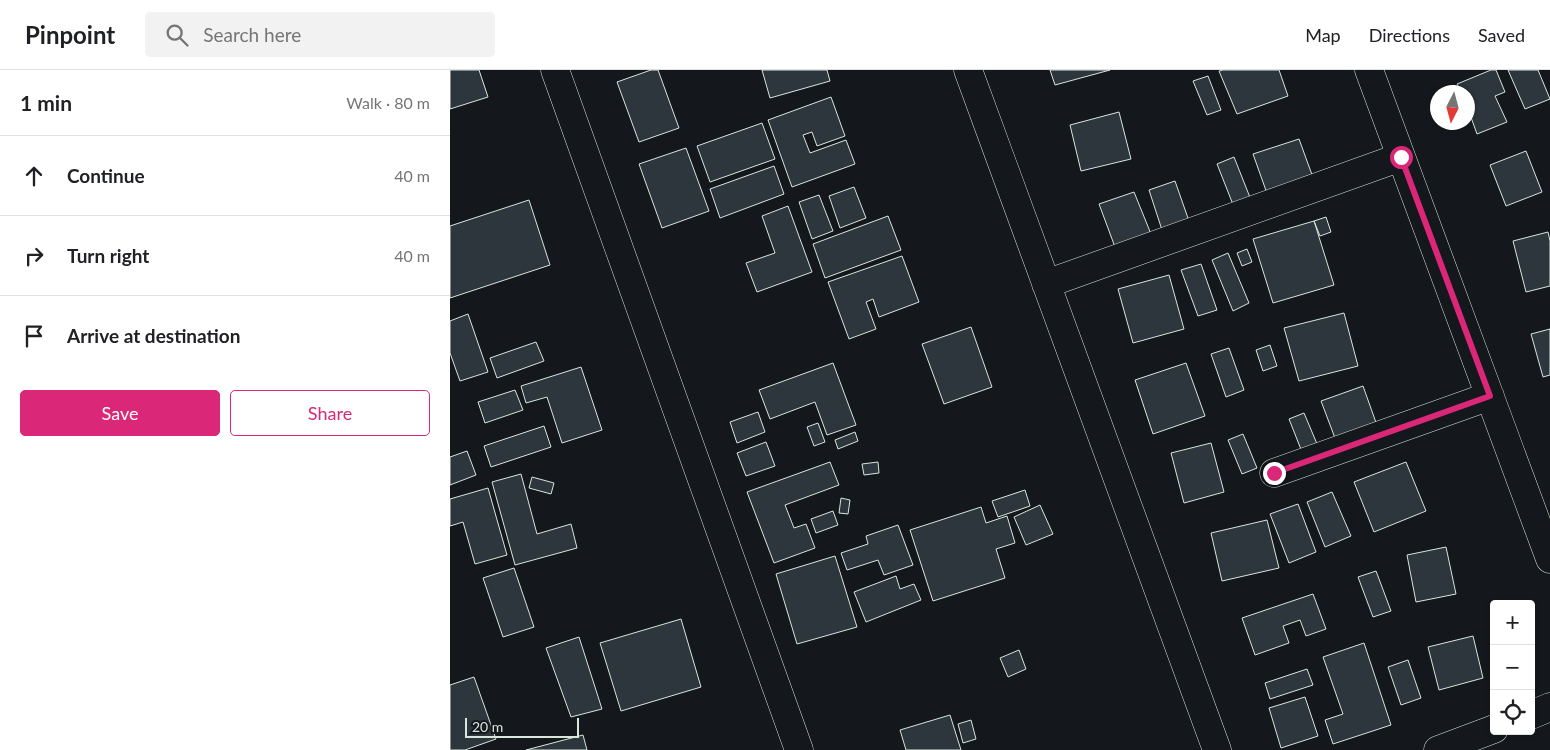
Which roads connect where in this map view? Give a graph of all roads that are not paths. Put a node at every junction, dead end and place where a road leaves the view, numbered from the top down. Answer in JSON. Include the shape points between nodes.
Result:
{"nodes":[{"id":1,"x":554,"y":70,"type":"edge"},
{"id":2,"x":968,"y":70,"type":"edge"},
{"id":3,"x":1369,"y":70,"type":"edge"},
{"id":4,"x":1401,"y":157,"type":"junction"},
{"id":5,"x":1046,"y":284,"type":"junction"},
{"id":6,"x":1490,"y":396,"type":"junction"},
{"id":7,"x":1274,"y":473,"type":"dead end"},
{"id":8,"x":1550,"y":559,"type":"edge"},
{"id":9,"x":1550,"y":708,"type":"edge"},
{"id":10,"x":1535,"y":714,"type":"edge"},
{"id":11,"x":1490,"y":730,"type":"edge"},
{"id":12,"x":798,"y":750,"type":"edge"},
{"id":13,"x":1217,"y":750,"type":"edge"},
{"id":14,"x":1438,"y":750,"type":"edge"}],
"edges":[{"from":1,"to":12,"type":"street"},
{"from":2,"to":5,"type":"street"},
{"from":3,"to":4,"type":"street"},
{"from":4,"to":5,"type":"street"},
{"from":4,"to":6,"type":"street"},
{"from":5,"to":13,"type":"street"},
{"from":6,"to":7,"type":"street"},
{"from":6,"to":8,"type":"street"},
{"from":9,"to":10,"type":"street"},
{"from":11,"to":14,"type":"street"}]}
